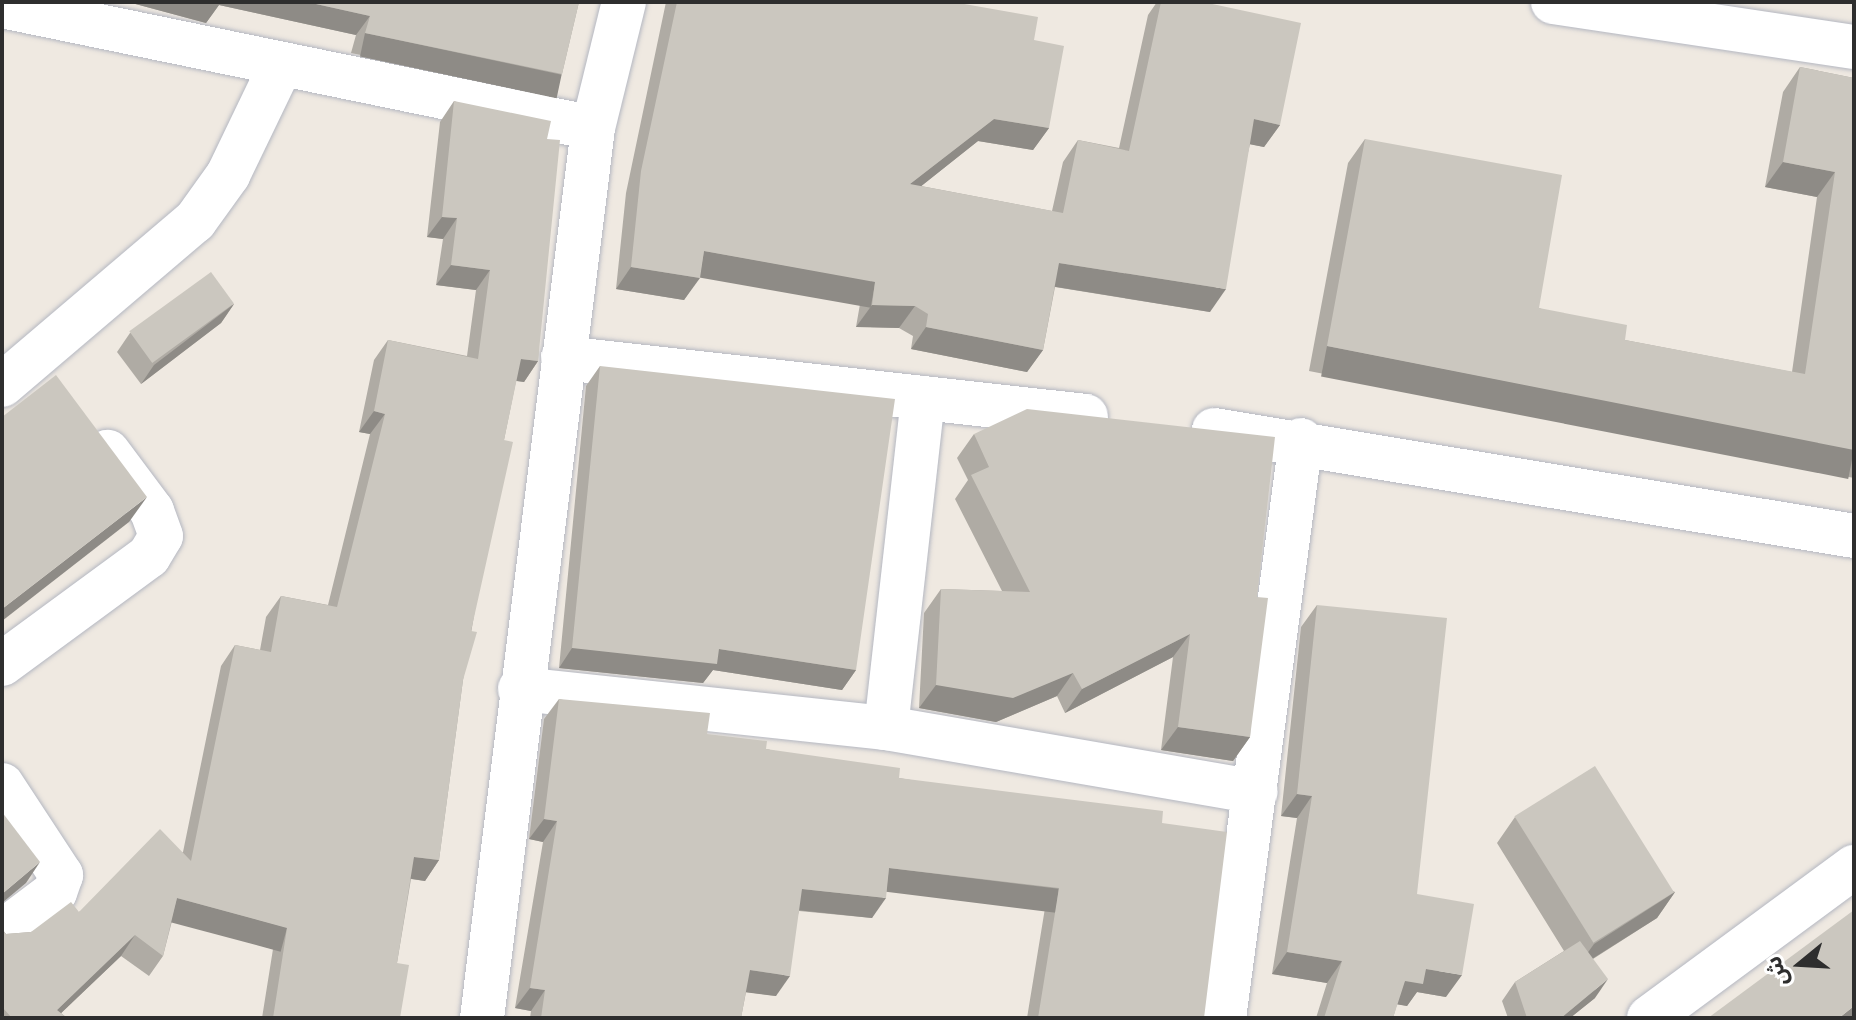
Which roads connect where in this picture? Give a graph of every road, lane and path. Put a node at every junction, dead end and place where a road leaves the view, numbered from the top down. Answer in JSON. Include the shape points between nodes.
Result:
{"nodes":[{"id":1,"x":624,"y":2,"type":"edge"},
{"id":2,"x":1553,"y":2,"type":"edge"},
{"id":3,"x":2,"y":6,"type":"edge"},
{"id":4,"x":1854,"y":47,"type":"edge"},
{"id":5,"x":280,"y":67,"type":"junction"},
{"id":6,"x":593,"y":128,"type":"junction"},
{"id":7,"x":563,"y":358,"type":"junction"},
{"id":8,"x":2,"y":385,"type":"edge"},
{"id":9,"x":923,"y":398,"type":"junction"},
{"id":10,"x":1128,"y":421,"type":"edge"},
{"id":11,"x":86,"y":423,"type":"edge"},
{"id":12,"x":1175,"y":426,"type":"edge"},
{"id":13,"x":1301,"y":440,"type":"junction"},
{"id":14,"x":1854,"y":536,"type":"edge"},
{"id":15,"x":2,"y":664,"type":"edge"},
{"id":16,"x":520,"y":689,"type":"junction"},
{"id":17,"x":886,"y":728,"type":"junction"},
{"id":18,"x":2,"y":785,"type":"edge"},
{"id":19,"x":1255,"y":792,"type":"junction"},
{"id":20,"x":1854,"y":867,"type":"edge"},
{"id":21,"x":2,"y":932,"type":"edge"},
{"id":22,"x":482,"y":1018,"type":"edge"},
{"id":23,"x":1224,"y":1018,"type":"edge"},
{"id":24,"x":1649,"y":1018,"type":"edge"}],
"edges":[{"from":1,"to":6,"type":"street"},
{"from":2,"to":4,"type":"street"},
{"from":3,"to":5,"type":"street"},
{"from":5,"to":6,"type":"street"},
{"from":5,"to":8,"type":"street","via":[[228,175],[195,221],[49,372]]},
{"from":6,"to":7,"type":"street"},
{"from":7,"to":9,"type":"street"},
{"from":7,"to":16,"type":"street"},
{"from":9,"to":10,"type":"street"},
{"from":9,"to":17,"type":"street"},
{"from":11,"to":15,"type":"street","via":[[152,511],[161,536],[149,556]]},
{"from":12,"to":13,"type":"street"},
{"from":13,"to":14,"type":"street"},
{"from":13,"to":19,"type":"street"},
{"from":16,"to":17,"type":"street"},
{"from":16,"to":22,"type":"street"},
{"from":17,"to":19,"type":"street"},
{"from":18,"to":21,"type":"street","via":[[61,875],[55,892]]},
{"from":19,"to":23,"type":"street"},
{"from":20,"to":24,"type":"street"}]}
